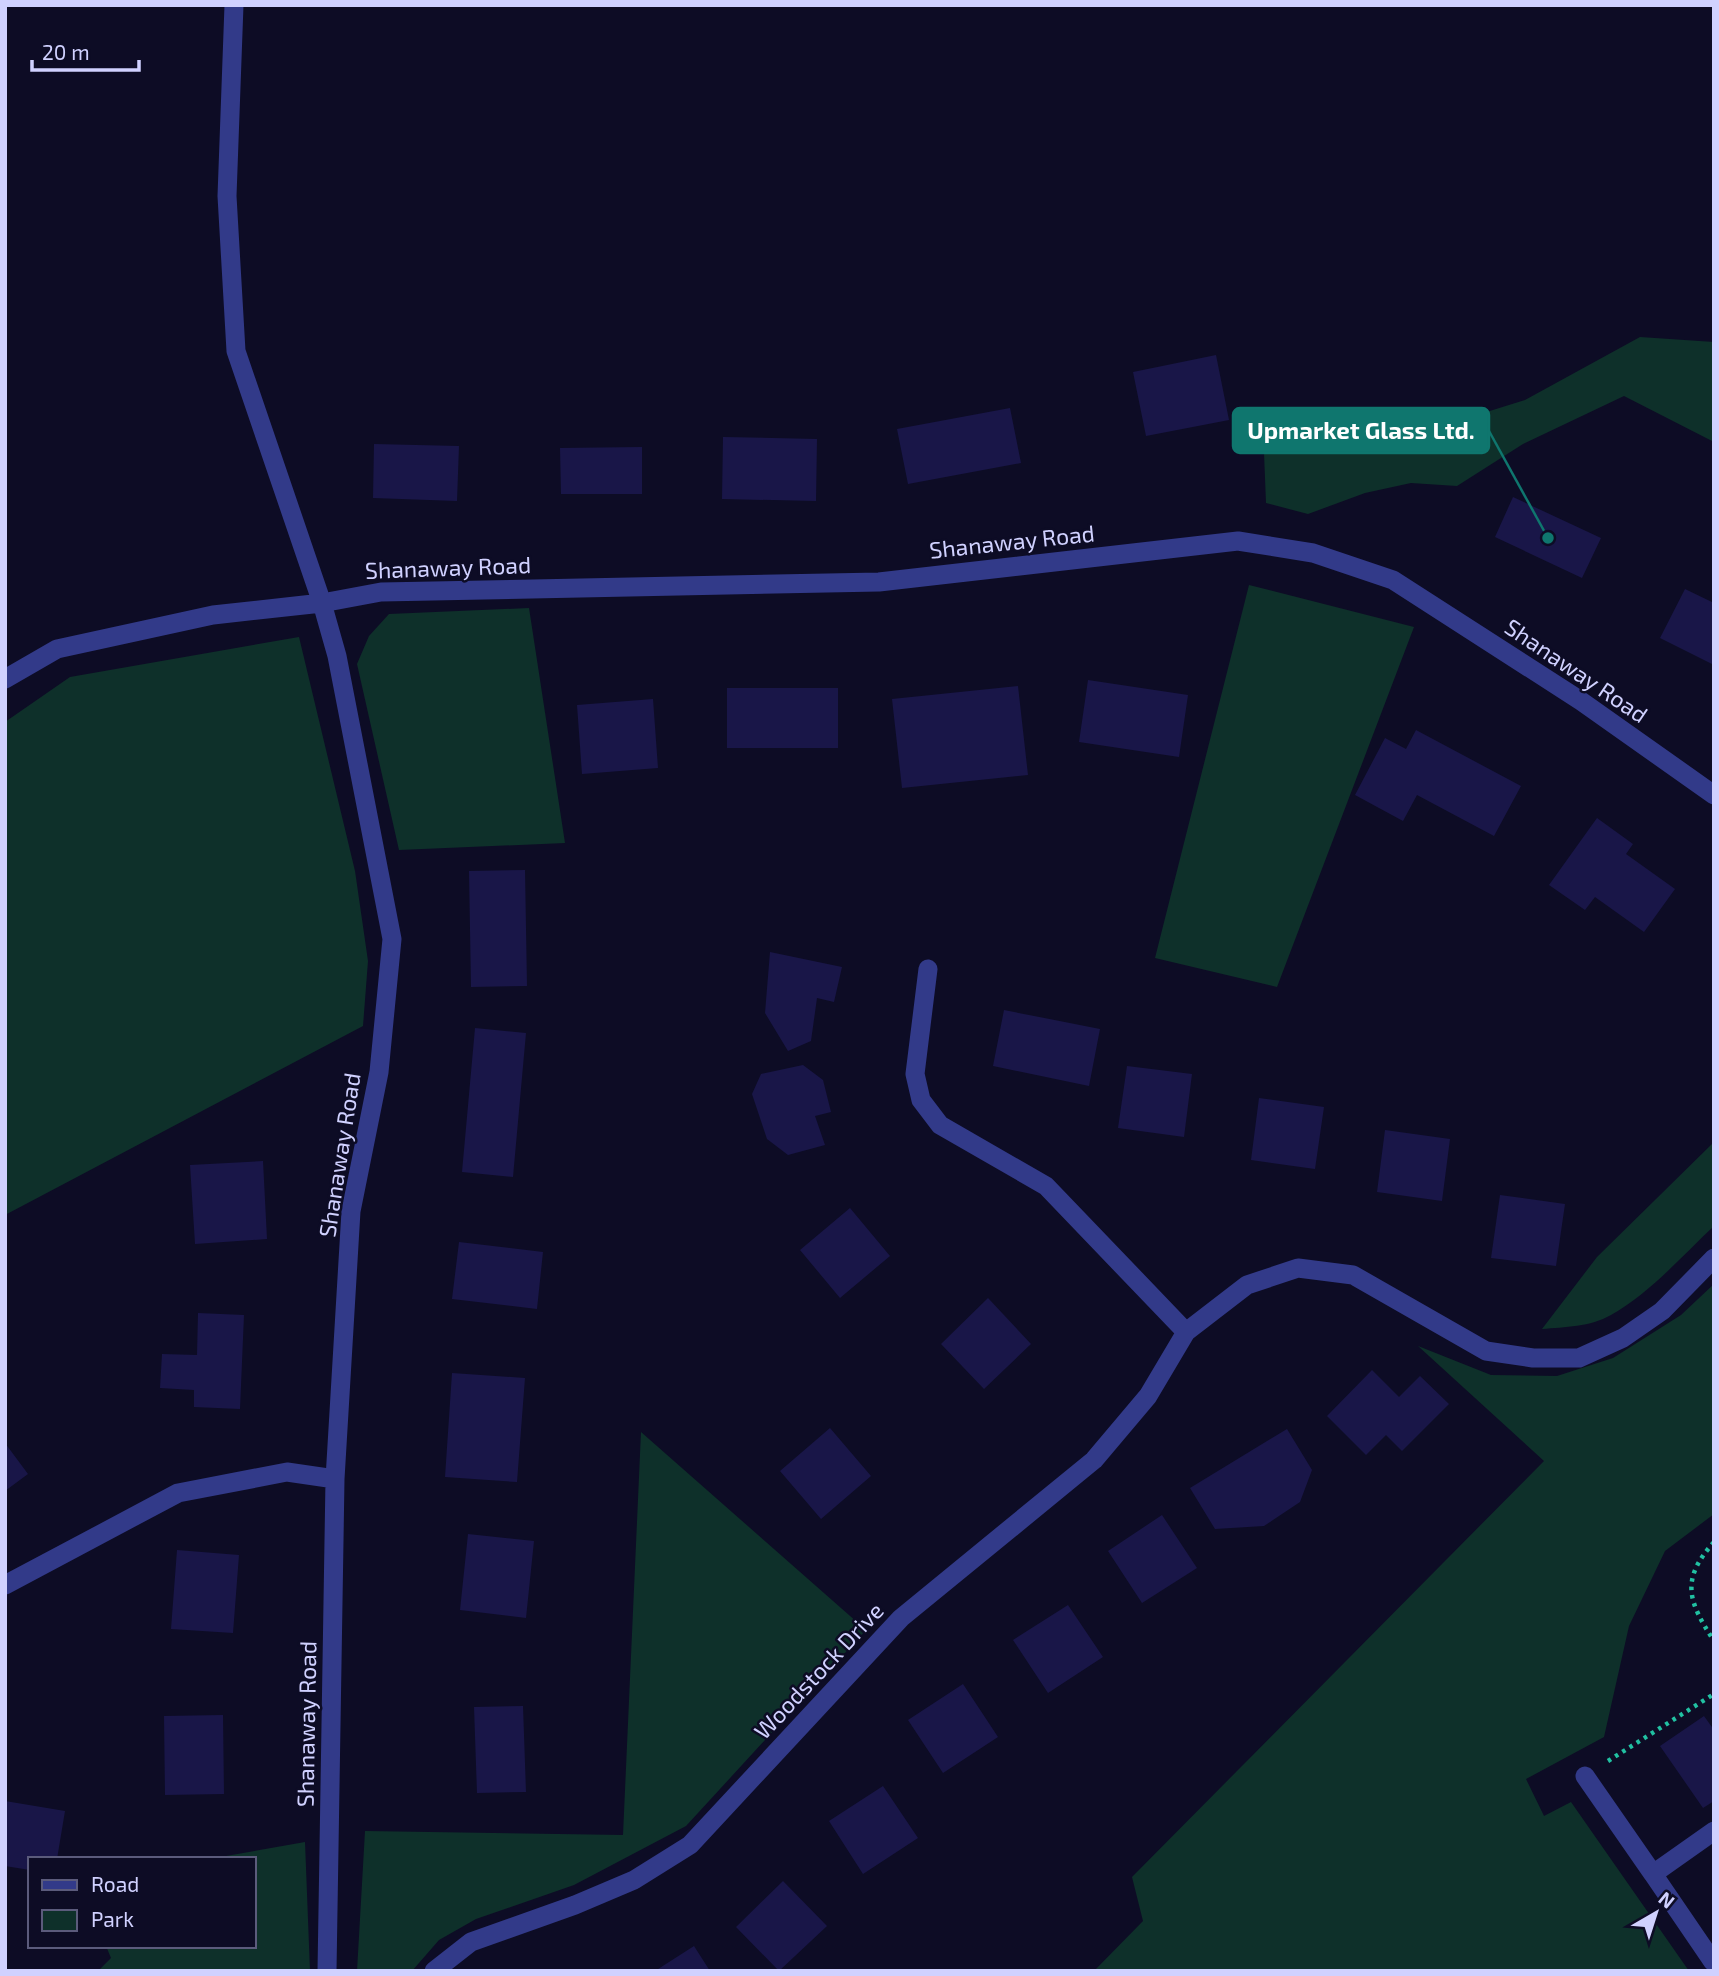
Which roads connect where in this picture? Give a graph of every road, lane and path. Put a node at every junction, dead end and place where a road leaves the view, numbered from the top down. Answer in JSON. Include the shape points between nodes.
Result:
{"nodes":[{"id":1,"x":234,"y":5,"type":"edge"},
{"id":2,"x":322,"y":603,"type":"junction"},
{"id":3,"x":5,"y":680,"type":"edge"},
{"id":4,"x":1714,"y":795,"type":"edge"},
{"id":5,"x":928,"y":970,"type":"dead end"},
{"id":6,"x":1714,"y":1258,"type":"edge"},
{"id":7,"x":1186,"y":1332,"type":"junction"},
{"id":8,"x":335,"y":1479,"type":"junction"},
{"id":9,"x":1714,"y":1542,"type":"edge"},
{"id":10,"x":5,"y":1585,"type":"edge"},
{"id":11,"x":1714,"y":1641,"type":"edge"},
{"id":12,"x":1714,"y":1694,"type":"edge"},
{"id":13,"x":1585,"y":1776,"type":"joint"},
{"id":14,"x":1714,"y":1831,"type":"edge"},
{"id":15,"x":1654,"y":1874,"type":"junction"},
{"id":16,"x":1713,"y":1962,"type":"edge"},
{"id":17,"x":327,"y":1971,"type":"edge"},
{"id":18,"x":434,"y":1971,"type":"edge"}],
"edges":[{"from":1,"to":2,"type":"street","via":[[227,196],[236,351]]},
{"from":2,"to":3,"type":"street","via":[[213,615],[57,649]]},
{"from":2,"to":4,"type":"street","name":"Shanaway Road","via":[[381,592],[879,582],[1238,541],[1313,553],[1393,580],[1581,701]]},
{"from":2,"to":8,"type":"street","name":"Shanaway Road","via":[[337,656],[391,939],[379,1072],[351,1211]]},
{"from":5,"to":7,"type":"street","via":[[915,1074],[921,1100],[940,1125],[1046,1186]]},
{"from":6,"to":7,"type":"street","name":"Woodstock Drive","via":[[1662,1311],[1623,1338],[1578,1358],[1486,1351],[1353,1275],[1298,1268],[1247,1285]]},
{"from":7,"to":18,"type":"street","name":"Woodstock Drive","via":[[1148,1396],[1094,1460],[901,1618],[690,1844],[634,1880],[471,1942]]},
{"from":8,"to":10,"type":"street","via":[[287,1472],[178,1493]]},
{"from":8,"to":17,"type":"street","name":"Shanaway Road"},
{"from":9,"to":11,"type":"path","via":[[1690,1580],[1694,1610]]},
{"from":12,"to":13,"type":"path"},
{"from":13,"to":15,"type":"street"},
{"from":14,"to":15,"type":"street"},
{"from":15,"to":16,"type":"street"}]}
